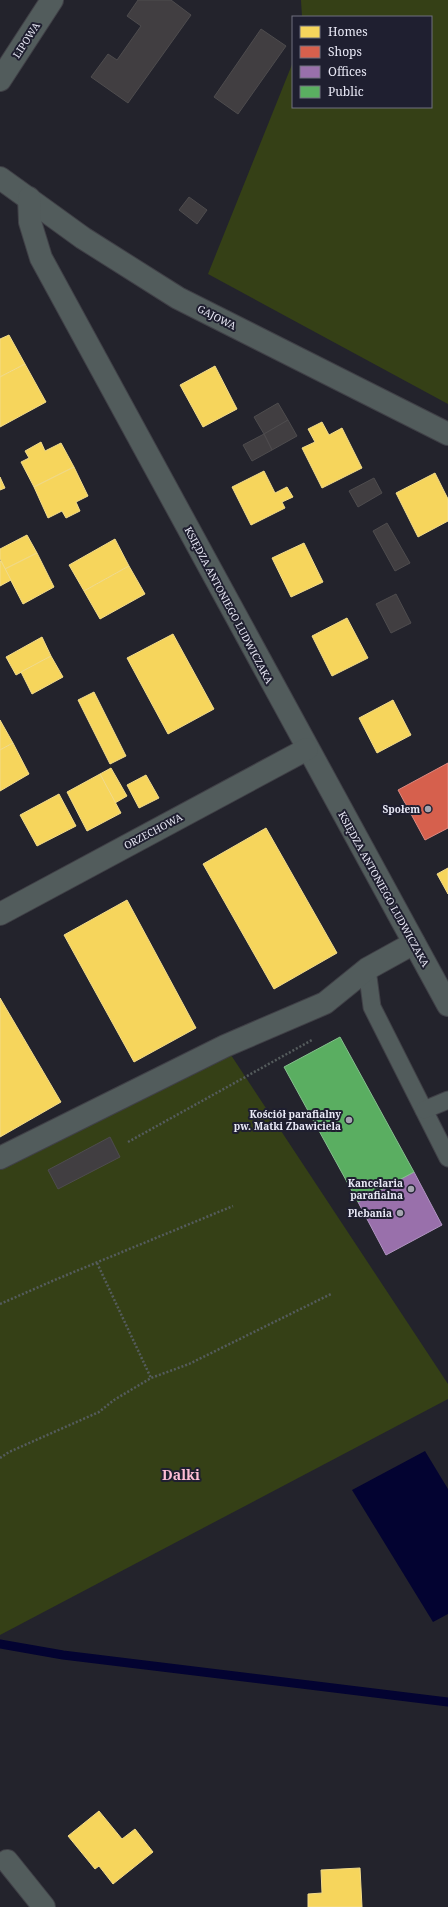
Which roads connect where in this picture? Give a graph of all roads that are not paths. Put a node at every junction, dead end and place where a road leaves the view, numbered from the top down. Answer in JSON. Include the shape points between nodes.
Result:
{"nodes":[{"id":1,"x":52,"y":0,"type":"edge"},
{"id":2,"x":0,"y":80,"type":"edge"},
{"id":3,"x":0,"y":178,"type":"edge"},
{"id":4,"x":29,"y":198,"type":"junction"},
{"id":5,"x":448,"y":434,"type":"edge"},
{"id":6,"x":307,"y":748,"type":"junction"},
{"id":7,"x":0,"y":914,"type":"edge"},
{"id":8,"x":414,"y":943,"type":"junction"},
{"id":9,"x":367,"y":969,"type":"junction"},
{"id":10,"x":448,"y":1005,"type":"edge"},
{"id":11,"x":448,"y":1100,"type":"edge"},
{"id":12,"x":424,"y":1110,"type":"junction"},
{"id":13,"x":0,"y":1158,"type":"edge"},
{"id":14,"x":448,"y":1158,"type":"edge"},
{"id":15,"x":7,"y":1861,"type":"dead end"},
{"id":16,"x":44,"y":1907,"type":"edge"}],
"edges":[{"from":1,"to":2,"type":"street","name":"LIPOWA"},
{"from":3,"to":4,"type":"street","name":"GAJOWA"},
{"from":4,"to":5,"type":"street","name":"GAJOWA","via":[[83,238],[178,298]]},
{"from":4,"to":6,"type":"street","name":"KSIĘDZA ANTONIEGO LUDWICZAKA","via":[[30,222],[41,258]]},
{"from":6,"to":7,"type":"street","name":"ORZECHOWA"},
{"from":6,"to":8,"type":"street","name":"KSIĘDZA ANTONIEGO LUDWICZAKA"},
{"from":8,"to":9,"type":"street"},
{"from":8,"to":10,"type":"street","name":"KSIĘDZA ANTONIEGO LUDWICZAKA"},
{"from":9,"to":12,"type":"lane","via":[[372,1007]]},
{"from":9,"to":13,"type":"street","via":[[325,1003],[225,1046]]},
{"from":11,"to":12,"type":"lane"},
{"from":12,"to":14,"type":"lane"},
{"from":15,"to":16,"type":"street"}]}
